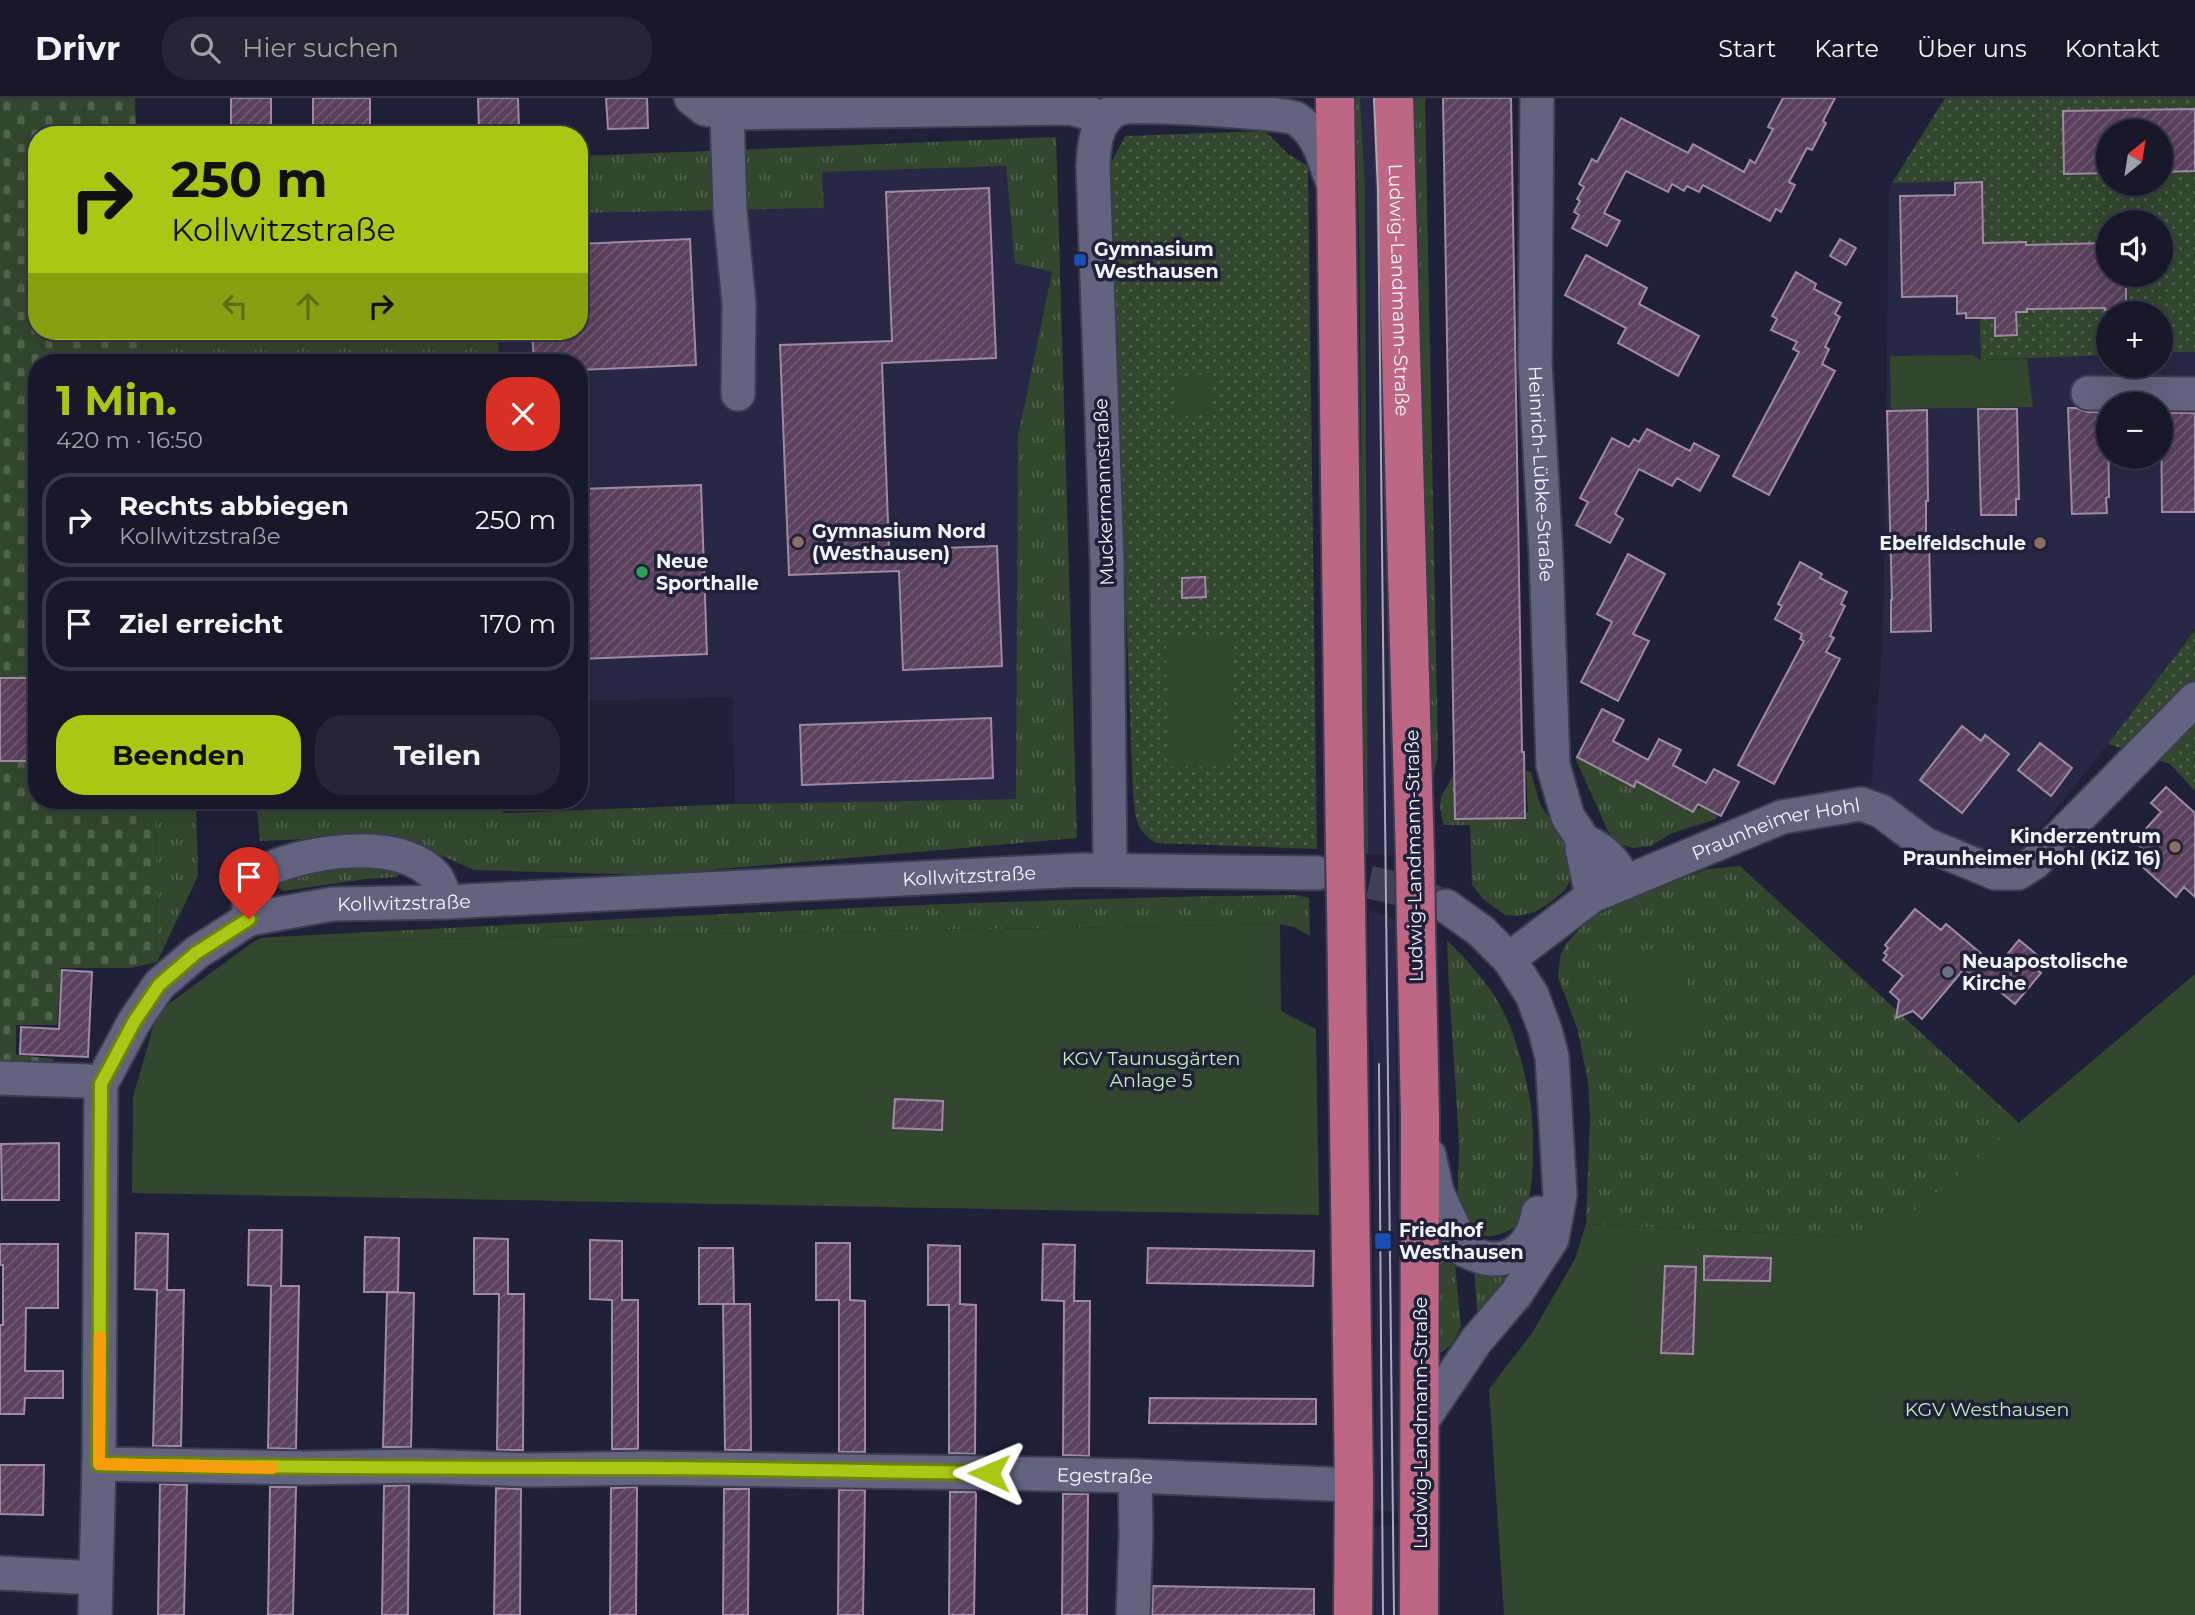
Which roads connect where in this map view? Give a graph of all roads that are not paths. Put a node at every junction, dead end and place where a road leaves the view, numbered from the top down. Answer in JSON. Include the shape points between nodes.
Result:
{"nodes":[{"id":1,"x":691,"y":98,"type":"edge"},
{"id":2,"x":1335,"y":98,"type":"edge"},
{"id":3,"x":1394,"y":98,"type":"edge"},
{"id":4,"x":1537,"y":98,"type":"edge"},
{"id":5,"x":1170,"y":102,"type":"edge"},
{"id":6,"x":1229,"y":104,"type":"edge"},
{"id":7,"x":727,"y":113,"type":"junction"},
{"id":8,"x":1105,"y":118,"type":"junction"},
{"id":9,"x":1337,"y":193,"type":"junction"},
{"id":10,"x":2088,"y":393,"type":"dead end"},
{"id":11,"x":738,"y":394,"type":"dead end"},
{"id":12,"x":2195,"y":394,"type":"edge"},
{"id":13,"x":2195,"y":699,"type":"edge"},
{"id":14,"x":1584,"y":841,"type":"junction"},
{"id":15,"x":1331,"y":862,"type":"junction"},
{"id":16,"x":1110,"y":869,"type":"junction"},
{"id":17,"x":1624,"y":883,"type":"junction"},
{"id":18,"x":1592,"y":897,"type":"junction"},
{"id":19,"x":446,"y":902,"type":"junction"},
{"id":20,"x":1431,"y":917,"type":"junction"},
{"id":21,"x":249,"y":919,"type":"junction"},
{"id":22,"x":1509,"y":959,"type":"junction"},
{"id":23,"x":0,"y":1078,"type":"edge"},
{"id":24,"x":101,"y":1084,"type":"junction"},
{"id":25,"x":1420,"y":1116,"type":"junction"},
{"id":26,"x":1554,"y":1117,"type":"junction"},
{"id":27,"x":1420,"y":1424,"type":"junction"},
{"id":28,"x":99,"y":1464,"type":"junction"},
{"id":29,"x":1135,"y":1476,"type":"junction"},
{"id":30,"x":1354,"y":1485,"type":"junction"},
{"id":31,"x":0,"y":1573,"type":"edge"},
{"id":32,"x":95,"y":1578,"type":"junction"},
{"id":33,"x":95,"y":1615,"type":"edge"},
{"id":34,"x":1133,"y":1615,"type":"edge"},
{"id":35,"x":1353,"y":1615,"type":"edge"},
{"id":36,"x":1419,"y":1615,"type":"edge"}],
"edges":[{"from":1,"to":7,"type":"street","via":[[705,109]]},
{"from":2,"to":9,"type":"main road"},
{"from":3,"to":20,"type":"main road","name":"Ludwig-Landmann-Straße","bridge":true,"via":[[1415,860]]},
{"from":4,"to":14,"type":"street","name":"Heinrich-Lübke-Straße","via":[[1535,362],[1552,765],[1568,817]]},
{"from":5,"to":6,"type":"street"},
{"from":5,"to":8,"type":"street","via":[[1122,107]]},
{"from":6,"to":9,"type":"street","via":[[1293,117],[1315,135]]},
{"from":7,"to":8,"type":"street","via":[[1070,108]]},
{"from":7,"to":11,"type":"street","via":[[739,303]]},
{"from":8,"to":16,"type":"street","name":"Muckermannstraße","via":[[1094,138],[1093,166],[1107,561]]},
{"from":9,"to":15,"type":"main road"},
{"from":10,"to":12,"type":"street"},
{"from":13,"to":17,"type":"street","name":"Praunheimer Hohl","via":[[2034,863],[2018,873],[1995,873],[1949,855],[1925,844],[1881,811],[1861,804],[1782,817]]},
{"from":14,"to":17,"type":"street","name":"Heinrich-Lübke-Straße","via":[[1616,864]]},
{"from":14,"to":18,"type":"street","name":"Heinrich-Lübke-Straße"},
{"from":15,"to":16,"type":"street","name":"Kollwitzstraße","via":[[1161,872]]},
{"from":15,"to":30,"type":"main road","bridge":true,"via":[[1346,904]]},
{"from":16,"to":19,"type":"street","name":"Kollwitzstraße"},
{"from":17,"to":18,"type":"street","name":"Praunheimer Hohl"},
{"from":18,"to":22,"type":"street","name":"Praunheimer Hohl"},
{"from":19,"to":21,"type":"street","name":"Kollwitzstraße","via":[[333,904]]},
{"from":19,"to":21,"type":"street","via":[[437,878],[410,859],[366,851],[335,853],[290,861],[253,880]]},
{"from":20,"to":22,"type":"street","via":[[1481,930]]},
{"from":20,"to":25,"type":"main road","name":"Ludwig-Landmann-Straße"},
{"from":21,"to":24,"type":"street","name":"Kollwitzstraße","via":[[196,953],[159,985]]},
{"from":22,"to":26,"type":"street","via":[[1532,995],[1545,1030],[1552,1057]]},
{"from":23,"to":24,"type":"street"},
{"from":24,"to":28,"type":"street","name":"Kollwitzstraße"},
{"from":25,"to":26,"type":"street","via":[[1437,1192],[1464,1250],[1486,1258],[1506,1257],[1524,1247],[1536,1228]]},
{"from":25,"to":27,"type":"main road","name":"Ludwig-Landmann-Straße"},
{"from":26,"to":27,"type":"street","via":[[1560,1195],[1552,1239]]},
{"from":27,"to":36,"type":"main road","name":"Ludwig-Landmann-Straße"},
{"from":28,"to":29,"type":"street","name":"Egestraße"},
{"from":28,"to":32,"type":"street","name":"Kollwitzstraße"},
{"from":29,"to":30,"type":"street","name":"Egestraße"},
{"from":29,"to":34,"type":"street"},
{"from":30,"to":35,"type":"main road"},
{"from":31,"to":32,"type":"street"},
{"from":32,"to":33,"type":"street","name":"Kollwitzstraße"}]}
